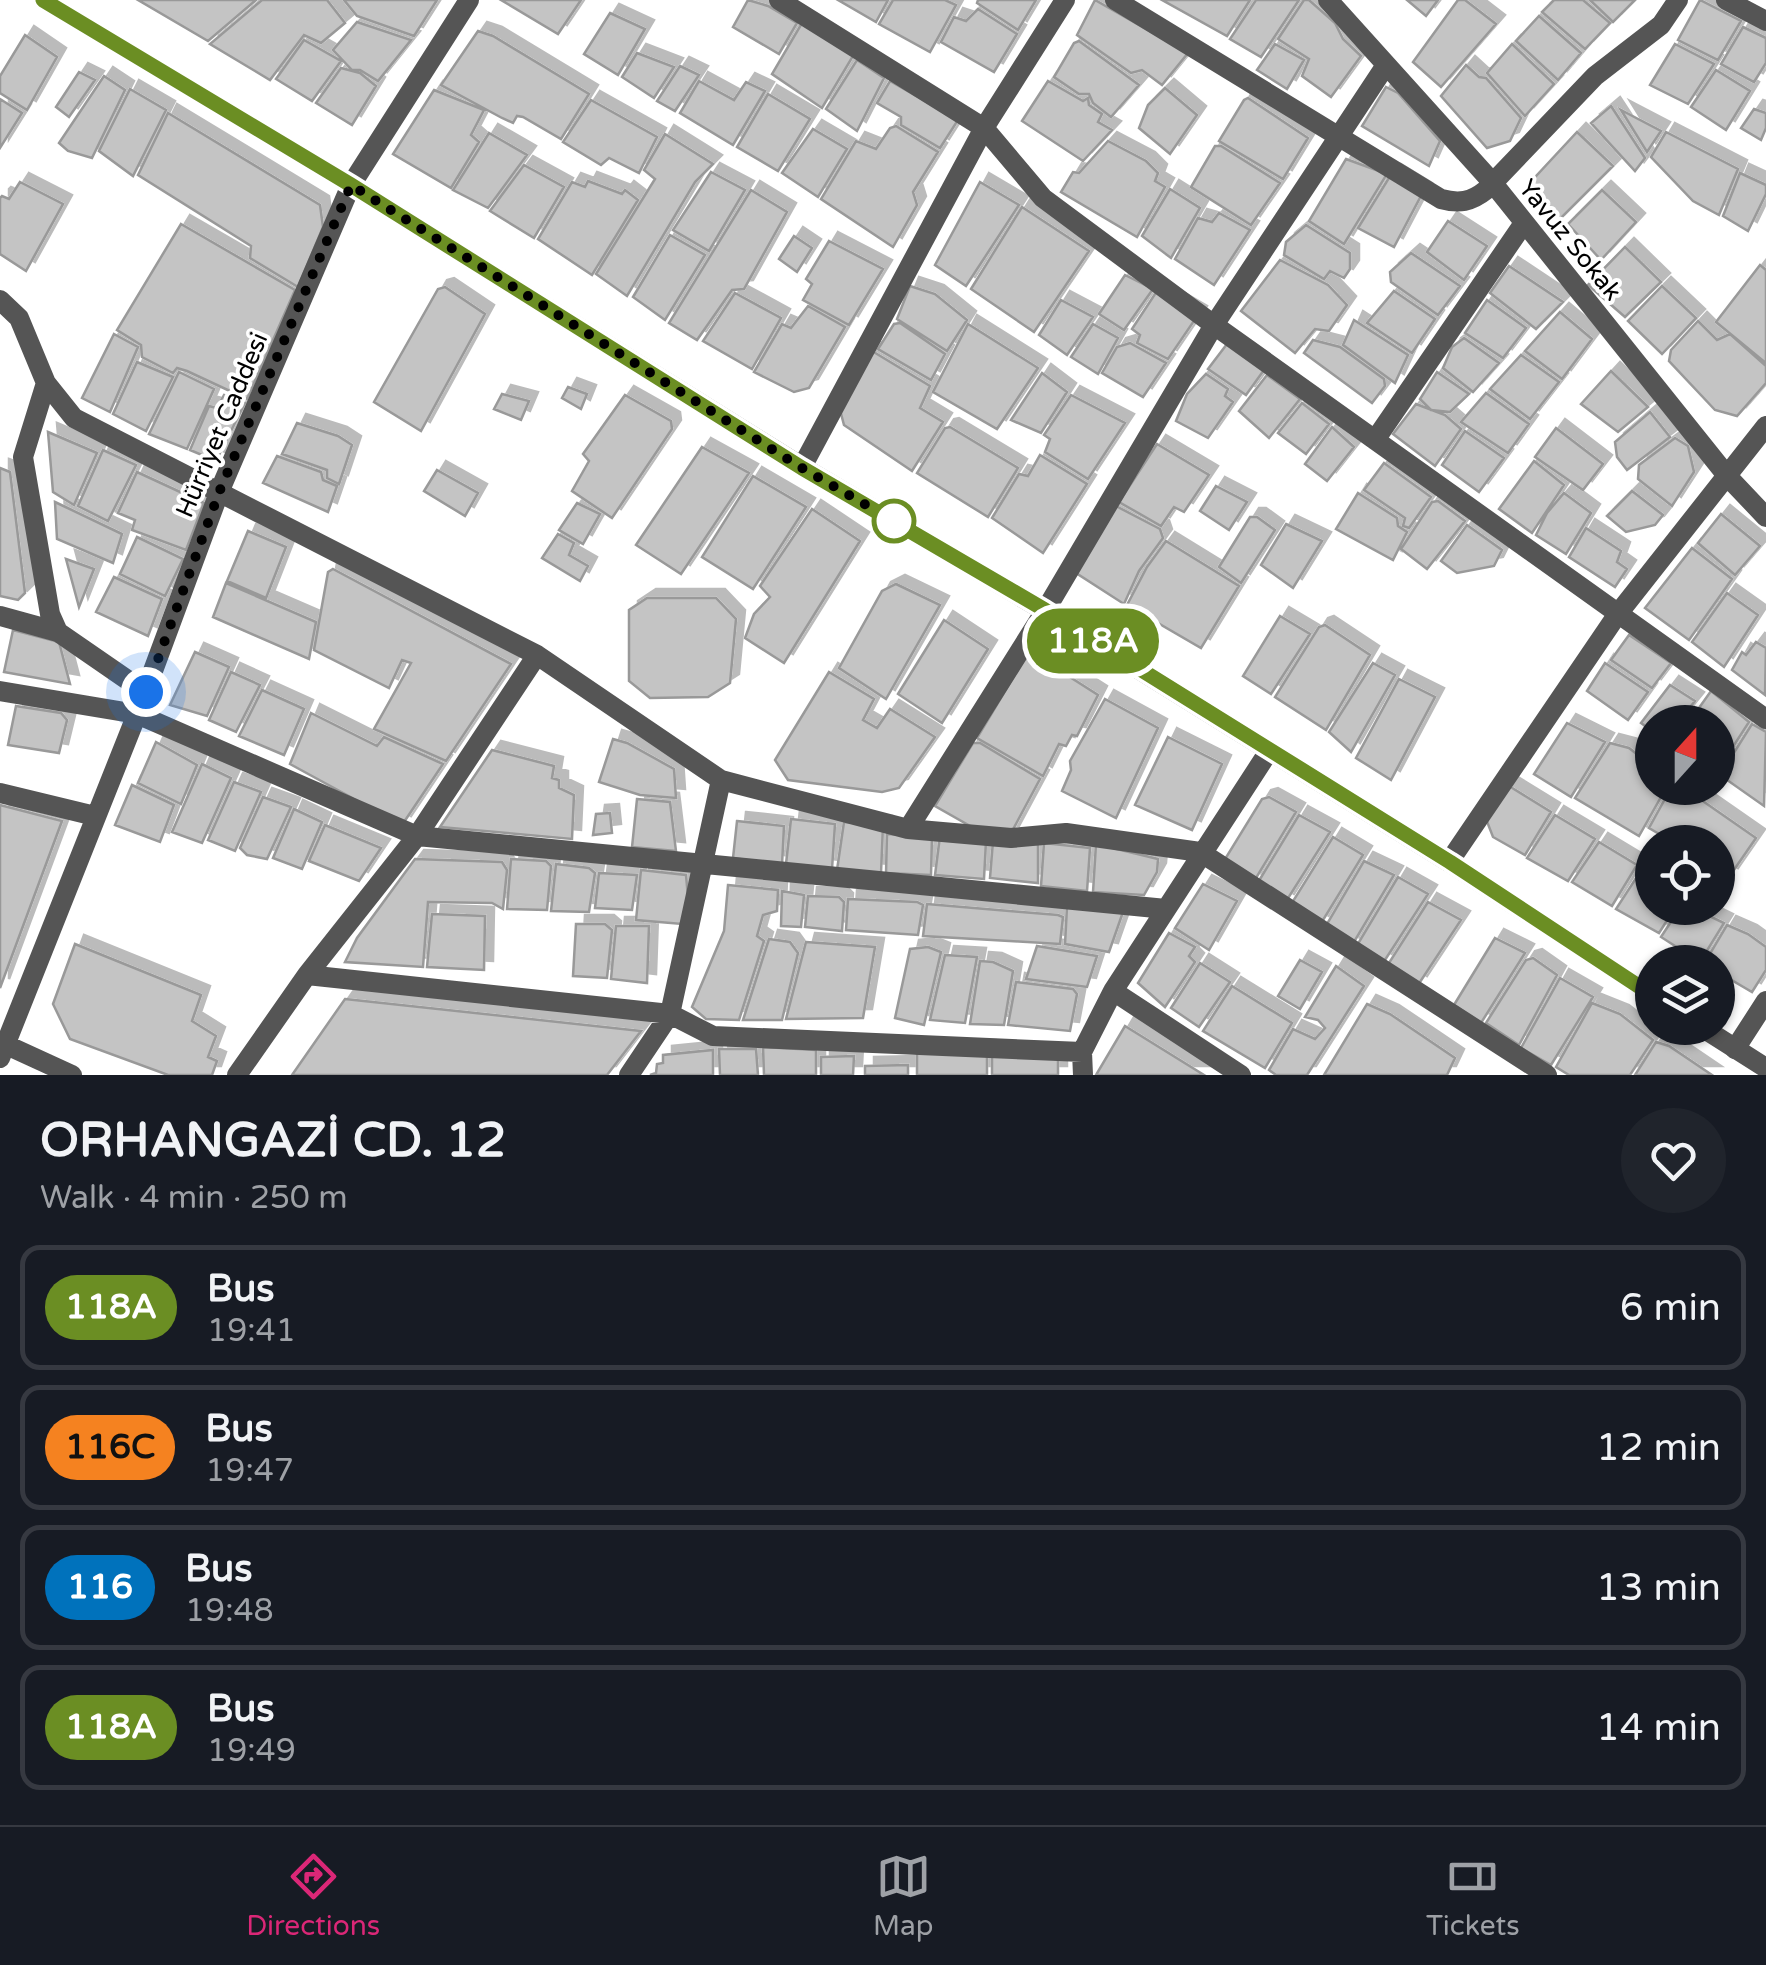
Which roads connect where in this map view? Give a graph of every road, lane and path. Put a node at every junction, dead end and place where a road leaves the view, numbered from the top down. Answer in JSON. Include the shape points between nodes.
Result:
{"nodes":[{"id":1,"x":44,"y":0,"type":"edge"},
{"id":2,"x":469,"y":0,"type":"edge"},
{"id":3,"x":779,"y":0,"type":"edge"},
{"id":4,"x":1065,"y":0,"type":"edge"},
{"id":5,"x":1115,"y":0,"type":"edge"},
{"id":6,"x":1328,"y":0,"type":"edge"},
{"id":7,"x":1678,"y":0,"type":"edge"},
{"id":8,"x":1726,"y":0,"type":"edge"},
{"id":9,"x":1766,"y":20,"type":"edge"},
{"id":10,"x":1386,"y":65,"type":"junction"},
{"id":11,"x":984,"y":128,"type":"junction"},
{"id":12,"x":1338,"y":138,"type":"junction"},
{"id":13,"x":1492,"y":182,"type":"junction"},
{"id":14,"x":351,"y":185,"type":"junction"},
{"id":15,"x":1524,"y":223,"type":"junction"},
{"id":16,"x":0,"y":300,"type":"edge"},
{"id":17,"x":1214,"y":324,"type":"junction"},
{"id":18,"x":46,"y":383,"type":"junction"},
{"id":19,"x":1766,"y":426,"type":"edge"},
{"id":20,"x":1374,"y":440,"type":"junction"},
{"id":21,"x":0,"y":450,"type":"edge"},
{"id":22,"x":23,"y":456,"type":"junction"},
{"id":23,"x":802,"y":468,"type":"junction"},
{"id":24,"x":1728,"y":477,"type":"junction"},
{"id":25,"x":220,"y":490,"type":"junction"},
{"id":26,"x":1766,"y":516,"type":"edge"},
{"id":27,"x":1045,"y":610,"type":"junction"},
{"id":28,"x":1618,"y":615,"type":"junction"},
{"id":29,"x":0,"y":616,"type":"edge"},
{"id":30,"x":58,"y":632,"type":"junction"},
{"id":31,"x":537,"y":655,"type":"junction"},
{"id":32,"x":0,"y":690,"type":"edge"},
{"id":33,"x":146,"y":692,"type":"junction"},
{"id":34,"x":138,"y":714,"type":"junction"},
{"id":35,"x":1766,"y":720,"type":"edge"},
{"id":36,"x":1269,"y":751,"type":"junction"},
{"id":37,"x":721,"y":780,"type":"junction"},
{"id":38,"x":0,"y":793,"type":"edge"},
{"id":39,"x":95,"y":816,"type":"junction"},
{"id":40,"x":908,"y":829,"type":"junction"},
{"id":41,"x":416,"y":836,"type":"junction"},
{"id":42,"x":1200,"y":852,"type":"junction"},
{"id":43,"x":1450,"y":862,"type":"junction"},
{"id":44,"x":701,"y":866,"type":"junction"},
{"id":45,"x":1166,"y":910,"type":"junction"},
{"id":46,"x":307,"y":975,"type":"junction"},
{"id":47,"x":1635,"y":984,"type":"edge"},
{"id":48,"x":1113,"y":991,"type":"junction"},
{"id":49,"x":1766,"y":1001,"type":"edge"},
{"id":50,"x":670,"y":1014,"type":"junction"},
{"id":51,"x":1730,"y":1045,"type":"edge"},
{"id":52,"x":2,"y":1048,"type":"edge"},
{"id":53,"x":1735,"y":1048,"type":"junction"},
{"id":54,"x":1082,"y":1052,"type":"junction"},
{"id":55,"x":1766,"y":1068,"type":"edge"},
{"id":56,"x":72,"y":1075,"type":"edge"},
{"id":57,"x":237,"y":1075,"type":"edge"},
{"id":58,"x":630,"y":1075,"type":"edge"},
{"id":59,"x":1083,"y":1075,"type":"edge"},
{"id":60,"x":1241,"y":1075,"type":"edge"},
{"id":61,"x":1547,"y":1075,"type":"edge"}],
"edges":[{"from":1,"to":14,"type":"street"},
{"from":2,"to":14,"type":"street","name":"Hürriyet Caddesi"},
{"from":3,"to":11,"type":"street"},
{"from":4,"to":11,"type":"street"},
{"from":5,"to":12,"type":"street"},
{"from":6,"to":10,"type":"street","name":"Yavuz Sokak"},
{"from":7,"to":13,"type":"street","via":[[1660,25],[1595,76]]},
{"from":8,"to":9,"type":"street"},
{"from":10,"to":12,"type":"street"},
{"from":10,"to":13,"type":"street","name":"Yavuz Sokak"},
{"from":11,"to":17,"type":"street","via":[[1043,198]]},
{"from":11,"to":23,"type":"street"},
{"from":12,"to":13,"type":"street","via":[[1454,202],[1478,197]]},
{"from":12,"to":17,"type":"street"},
{"from":13,"to":15,"type":"street","name":"Yavuz Sokak"},
{"from":14,"to":23,"type":"street"},
{"from":14,"to":25,"type":"street","name":"Hürriyet Caddesi"},
{"from":15,"to":20,"type":"street"},
{"from":15,"to":24,"type":"street","name":"Yavuz Sokak"},
{"from":16,"to":18,"type":"street","via":[[19,318]]},
{"from":17,"to":20,"type":"street"},
{"from":17,"to":27,"type":"street"},
{"from":18,"to":22,"type":"street"},
{"from":18,"to":25,"type":"street","via":[[74,418]]},
{"from":19,"to":24,"type":"street"},
{"from":20,"to":28,"type":"street"},
{"from":21,"to":22,"type":"street"},
{"from":22,"to":30,"type":"street"},
{"from":23,"to":27,"type":"street"},
{"from":24,"to":26,"type":"street","name":"Yavuz Sokak"},
{"from":24,"to":28,"type":"street"},
{"from":25,"to":31,"type":"street"},
{"from":25,"to":33,"type":"street","name":"Hürriyet Caddesi"},
{"from":27,"to":36,"type":"street"},
{"from":27,"to":40,"type":"street"},
{"from":28,"to":35,"type":"street"},
{"from":28,"to":43,"type":"street"},
{"from":29,"to":30,"type":"street"},
{"from":30,"to":33,"type":"street"},
{"from":31,"to":37,"type":"street"},
{"from":31,"to":41,"type":"street"},
{"from":32,"to":34,"type":"street"},
{"from":33,"to":34,"type":"street","name":"Hürriyet Caddesi"},
{"from":34,"to":39,"type":"street","name":"Hürriyet Caddesi"},
{"from":34,"to":41,"type":"street"},
{"from":36,"to":42,"type":"street"},
{"from":36,"to":43,"type":"street"},
{"from":37,"to":40,"type":"street"},
{"from":37,"to":44,"type":"street"},
{"from":38,"to":39,"type":"street"},
{"from":39,"to":52,"type":"street","name":"Hürriyet Caddesi"},
{"from":40,"to":42,"type":"street","via":[[1010,838],[1066,833]]},
{"from":41,"to":44,"type":"street"},
{"from":41,"to":46,"type":"street"},
{"from":42,"to":45,"type":"street"},
{"from":42,"to":61,"type":"street"},
{"from":43,"to":47,"type":"street"},
{"from":44,"to":45,"type":"street"},
{"from":44,"to":50,"type":"street"},
{"from":45,"to":48,"type":"street"},
{"from":46,"to":50,"type":"street"},
{"from":46,"to":57,"type":"street"},
{"from":48,"to":54,"type":"street"},
{"from":48,"to":60,"type":"street"},
{"from":49,"to":53,"type":"street"},
{"from":50,"to":54,"type":"street","via":[[713,1036]]},
{"from":50,"to":58,"type":"street"},
{"from":51,"to":53,"type":"street"},
{"from":52,"to":56,"type":"street"},
{"from":53,"to":55,"type":"street"},
{"from":54,"to":59,"type":"street"}]}
